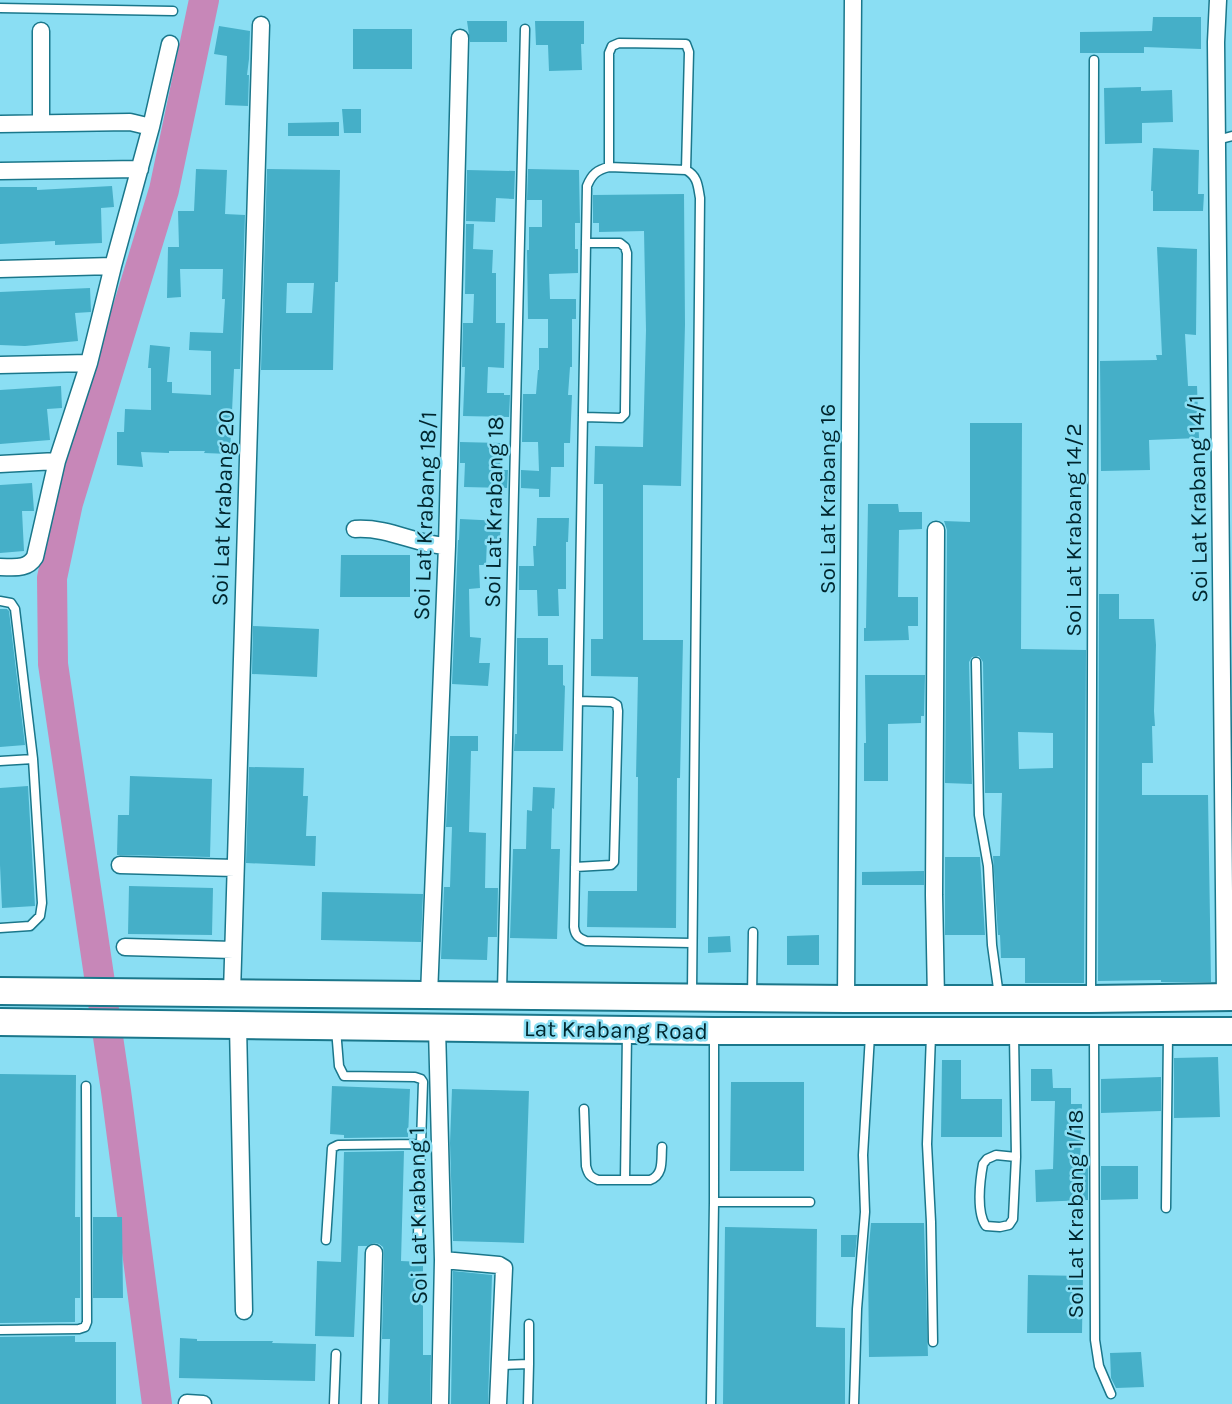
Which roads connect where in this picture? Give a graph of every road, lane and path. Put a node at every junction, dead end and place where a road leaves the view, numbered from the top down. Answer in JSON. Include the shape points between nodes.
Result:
{"nodes":[{"id":1,"x":853,"y":0,"type":"edge"},
{"id":2,"x":1218,"y":0,"type":"edge"},
{"id":3,"x":0,"y":8,"type":"edge"},
{"id":4,"x":173,"y":11,"type":"dead end"},
{"id":5,"x":261,"y":24,"type":"dead end"},
{"id":6,"x":525,"y":29,"type":"dead end"},
{"id":7,"x":41,"y":31,"type":"dead end"},
{"id":8,"x":460,"y":38,"type":"dead end"},
{"id":9,"x":170,"y":44,"type":"dead end"},
{"id":10,"x":1094,"y":60,"type":"dead end"},
{"id":11,"x":41,"y":123,"type":"junction"},
{"id":12,"x":0,"y":124,"type":"edge"},
{"id":13,"x":151,"y":127,"type":"junction"},
{"id":14,"x":1225,"y":138,"type":"edge"},
{"id":15,"x":609,"y":167,"type":"junction"},
{"id":16,"x":140,"y":169,"type":"junction"},
{"id":17,"x":686,"y":170,"type":"junction"},
{"id":18,"x":0,"y":171,"type":"edge"},
{"id":19,"x":586,"y":243,"type":"junction"},
{"id":20,"x":113,"y":266,"type":"junction"},
{"id":21,"x":0,"y":269,"type":"edge"},
{"id":22,"x":89,"y":363,"type":"junction"},
{"id":23,"x":0,"y":365,"type":"edge"},
{"id":24,"x":583,"y":417,"type":"junction"},
{"id":25,"x":57,"y":461,"type":"junction"},
{"id":26,"x":0,"y":464,"type":"edge"},
{"id":27,"x":355,"y":529,"type":"dead end"},
{"id":28,"x":936,"y":530,"type":"dead end"},
{"id":29,"x":447,"y":546,"type":"junction"},
{"id":30,"x":0,"y":567,"type":"edge"},
{"id":31,"x":0,"y":601,"type":"edge"},
{"id":32,"x":976,"y":662,"type":"dead end"},
{"id":33,"x":578,"y":701,"type":"junction"},
{"id":34,"x":33,"y":759,"type":"junction"},
{"id":35,"x":0,"y":761,"type":"edge"},
{"id":36,"x":120,"y":865,"type":"dead end"},
{"id":37,"x":575,"y":867,"type":"junction"},
{"id":38,"x":235,"y":868,"type":"junction"},
{"id":39,"x":0,"y":928,"type":"edge"},
{"id":40,"x":753,"y":932,"type":"dead end"},
{"id":41,"x":691,"y":943,"type":"junction"},
{"id":42,"x":125,"y":947,"type":"dead end"},
{"id":43,"x":233,"y":950,"type":"junction"},
{"id":44,"x":10,"y":991,"type":"edge"},
{"id":45,"x":232,"y":993,"type":"junction"},
{"id":46,"x":429,"y":995,"type":"junction"},
{"id":47,"x":502,"y":996,"type":"junction"},
{"id":48,"x":1228,"y":997,"type":"edge"},
{"id":49,"x":692,"y":998,"type":"junction"},
{"id":50,"x":752,"y":999,"type":"junction"},
{"id":51,"x":846,"y":999,"type":"junction"},
{"id":52,"x":936,"y":999,"type":"junction"},
{"id":53,"x":1000,"y":999,"type":"junction"},
{"id":54,"x":1091,"y":999,"type":"junction"},
{"id":55,"x":0,"y":1022,"type":"edge"},
{"id":56,"x":238,"y":1025,"type":"junction"},
{"id":57,"x":335,"y":1026,"type":"junction"},
{"id":58,"x":437,"y":1028,"type":"junction"},
{"id":59,"x":627,"y":1030,"type":"junction"},
{"id":60,"x":714,"y":1031,"type":"junction"},
{"id":61,"x":1232,"y":1031,"type":"edge"},
{"id":62,"x":870,"y":1032,"type":"junction"},
{"id":63,"x":932,"y":1032,"type":"junction"},
{"id":64,"x":1014,"y":1032,"type":"junction"},
{"id":65,"x":1094,"y":1032,"type":"junction"},
{"id":66,"x":1168,"y":1032,"type":"junction"},
{"id":67,"x":86,"y":1086,"type":"dead end"},
{"id":68,"x":583,"y":1109,"type":"dead end"},
{"id":69,"x":421,"y":1144,"type":"junction"},
{"id":70,"x":662,"y":1147,"type":"dead end"},
{"id":71,"x":1016,"y":1157,"type":"junction"},
{"id":72,"x":625,"y":1180,"type":"junction"},
{"id":73,"x":714,"y":1202,"type":"junction"},
{"id":74,"x":810,"y":1202,"type":"dead end"},
{"id":75,"x":1166,"y":1208,"type":"dead end"},
{"id":76,"x":418,"y":1235,"type":"dead end"},
{"id":77,"x":326,"y":1240,"type":"dead end"},
{"id":78,"x":374,"y":1253,"type":"dead end"},
{"id":79,"x":443,"y":1260,"type":"junction"},
{"id":80,"x":244,"y":1311,"type":"dead end"},
{"id":81,"x":529,"y":1324,"type":"dead end"},
{"id":82,"x":0,"y":1331,"type":"edge"},
{"id":83,"x":933,"y":1342,"type":"dead end"},
{"id":84,"x":336,"y":1354,"type":"dead end"},
{"id":85,"x":529,"y":1364,"type":"junction"},
{"id":86,"x":500,"y":1365,"type":"junction"},
{"id":87,"x":1111,"y":1394,"type":"dead end"},
{"id":88,"x":187,"y":1403,"type":"edge"},
{"id":89,"x":202,"y":1404,"type":"edge"},
{"id":90,"x":334,"y":1404,"type":"edge"},
{"id":91,"x":370,"y":1404,"type":"edge"},
{"id":92,"x":440,"y":1404,"type":"edge"},
{"id":93,"x":498,"y":1404,"type":"edge"},
{"id":94,"x":528,"y":1404,"type":"edge"},
{"id":95,"x":711,"y":1404,"type":"edge"},
{"id":96,"x":854,"y":1404,"type":"edge"}],
"edges":[{"from":1,"to":51,"type":"street","name":"Soi Lat Krabang 16"},
{"from":2,"to":14,"type":"street","name":"Soi Lat Krabang 14/1","via":[[1216,42]]},
{"from":3,"to":4,"type":"lane"},
{"from":5,"to":38,"type":"street","name":"Soi Lat Krabang 20"},
{"from":6,"to":47,"type":"lane","name":"Soi Lat Krabang 18"},
{"from":7,"to":11,"type":"street"},
{"from":8,"to":29,"type":"street","name":"Soi Lat Krabang 18/1"},
{"from":9,"to":13,"type":"street"},
{"from":10,"to":54,"type":"lane","name":"Soi Lat Krabang 14/2"},
{"from":11,"to":12,"type":"street"},
{"from":11,"to":13,"type":"street","via":[[130,122]]},
{"from":13,"to":16,"type":"street"},
{"from":14,"to":48,"type":"street","name":"Soi Lat Krabang 14/1"},
{"from":15,"to":17,"type":"lane"},
{"from":15,"to":17,"type":"lane","via":[[612,46],[675,42],[686,44],[689,52]]},
{"from":15,"to":19,"type":"lane","via":[[598,170],[587,186]]},
{"from":16,"to":18,"type":"street"},
{"from":16,"to":20,"type":"street"},
{"from":17,"to":41,"type":"lane","via":[[696,179],[700,198]]},
{"from":19,"to":24,"type":"lane"},
{"from":19,"to":24,"type":"lane","via":[[620,243],[627,253],[625,414],[621,418]]},
{"from":20,"to":21,"type":"street"},
{"from":20,"to":22,"type":"street"},
{"from":22,"to":23,"type":"street"},
{"from":22,"to":25,"type":"street"},
{"from":24,"to":33,"type":"lane"},
{"from":25,"to":26,"type":"street"},
{"from":25,"to":30,"type":"street","via":[[35,557],[24,567]]},
{"from":27,"to":29,"type":"street","via":[[383,530]]},
{"from":28,"to":52,"type":"street"},
{"from":29,"to":46,"type":"street","name":"Soi Lat Krabang 18/1"},
{"from":31,"to":34,"type":"lane","via":[[15,609]]},
{"from":32,"to":53,"type":"lane","via":[[979,815]]},
{"from":33,"to":37,"type":"lane"},
{"from":33,"to":37,"type":"lane","via":[[612,702],[618,711],[614,862]]},
{"from":34,"to":35,"type":"lane"},
{"from":34,"to":39,"type":"lane","via":[[42,906],[30,926]]},
{"from":36,"to":38,"type":"street"},
{"from":37,"to":41,"type":"lane","via":[[574,927],[580,939]]},
{"from":38,"to":43,"type":"street","name":"Soi Lat Krabang 20"},
{"from":40,"to":50,"type":"lane"},
{"from":41,"to":49,"type":"lane"},
{"from":42,"to":43,"type":"street"},
{"from":43,"to":45,"type":"street","name":"Soi Lat Krabang 20"},
{"from":44,"to":45,"type":"main road","name":"Lat Krabang Road"},
{"from":45,"to":46,"type":"main road","name":"Lat Krabang Road"},
{"from":46,"to":47,"type":"main road","name":"Lat Krabang Road"},
{"from":47,"to":49,"type":"main road","name":"Lat Krabang Road"},
{"from":48,"to":54,"type":"main road","name":"Lat Krabang Road"},
{"from":49,"to":50,"type":"main road","name":"Lat Krabang Road"},
{"from":50,"to":51,"type":"main road","name":"Lat Krabang Road"},
{"from":51,"to":52,"type":"main road","name":"Lat Krabang Road"},
{"from":52,"to":53,"type":"main road","name":"Lat Krabang Road"},
{"from":53,"to":54,"type":"main road","name":"Lat Krabang Road"},
{"from":55,"to":56,"type":"main road","name":"Lat Krabang Road"},
{"from":56,"to":57,"type":"main road","name":"Lat Krabang Road"},
{"from":56,"to":80,"type":"street"},
{"from":57,"to":58,"type":"main road","name":"Lat Krabang Road"},
{"from":57,"to":69,"type":"lane","via":[[344,1076],[421,1079]]},
{"from":58,"to":59,"type":"main road","name":"Lat Krabang Road"},
{"from":58,"to":79,"type":"street","name":"Soi Lat Krabang 1"},
{"from":59,"to":60,"type":"main road","name":"Lat Krabang Road"},
{"from":59,"to":72,"type":"lane"},
{"from":60,"to":62,"type":"main road","name":"Lat Krabang Road"},
{"from":60,"to":73,"type":"lane"},
{"from":61,"to":66,"type":"main road","name":"Lat Krabang Road"},
{"from":62,"to":63,"type":"main road","name":"Lat Krabang Road"},
{"from":62,"to":96,"type":"lane"},
{"from":63,"to":64,"type":"main road","name":"Lat Krabang Road"},
{"from":63,"to":83,"type":"lane","via":[[927,1144]]},
{"from":64,"to":65,"type":"main road","name":"Lat Krabang Road"},
{"from":64,"to":71,"type":"lane"},
{"from":65,"to":66,"type":"main road","name":"Lat Krabang Road"},
{"from":65,"to":87,"type":"lane","name":"Soi Lat Krabang 1/18","via":[[1095,1340],[1099,1366]]},
{"from":66,"to":75,"type":"lane"},
{"from":67,"to":82,"type":"lane","via":[[87,1322],[79,1329]]},
{"from":68,"to":72,"type":"lane","via":[[588,1174],[598,1180]]},
{"from":69,"to":76,"type":"lane"},
{"from":69,"to":77,"type":"lane","via":[[338,1145],[332,1149]]},
{"from":70,"to":72,"type":"lane","via":[[656,1178]]},
{"from":71,"to":71,"type":"lane","via":[[1013,1219],[1009,1225],[986,1226],[980,1206],[983,1164],[996,1156]]},
{"from":73,"to":74,"type":"lane"},
{"from":73,"to":95,"type":"lane"},
{"from":78,"to":91,"type":"street"},
{"from":79,"to":86,"type":"street","via":[[504,1268]]},
{"from":79,"to":92,"type":"street","name":"Soi Lat Krabang 1"},
{"from":81,"to":85,"type":"lane"},
{"from":84,"to":90,"type":"lane"},
{"from":85,"to":86,"type":"lane"},
{"from":85,"to":94,"type":"lane"},
{"from":86,"to":93,"type":"street"},
{"from":88,"to":89,"type":"street"}]}
